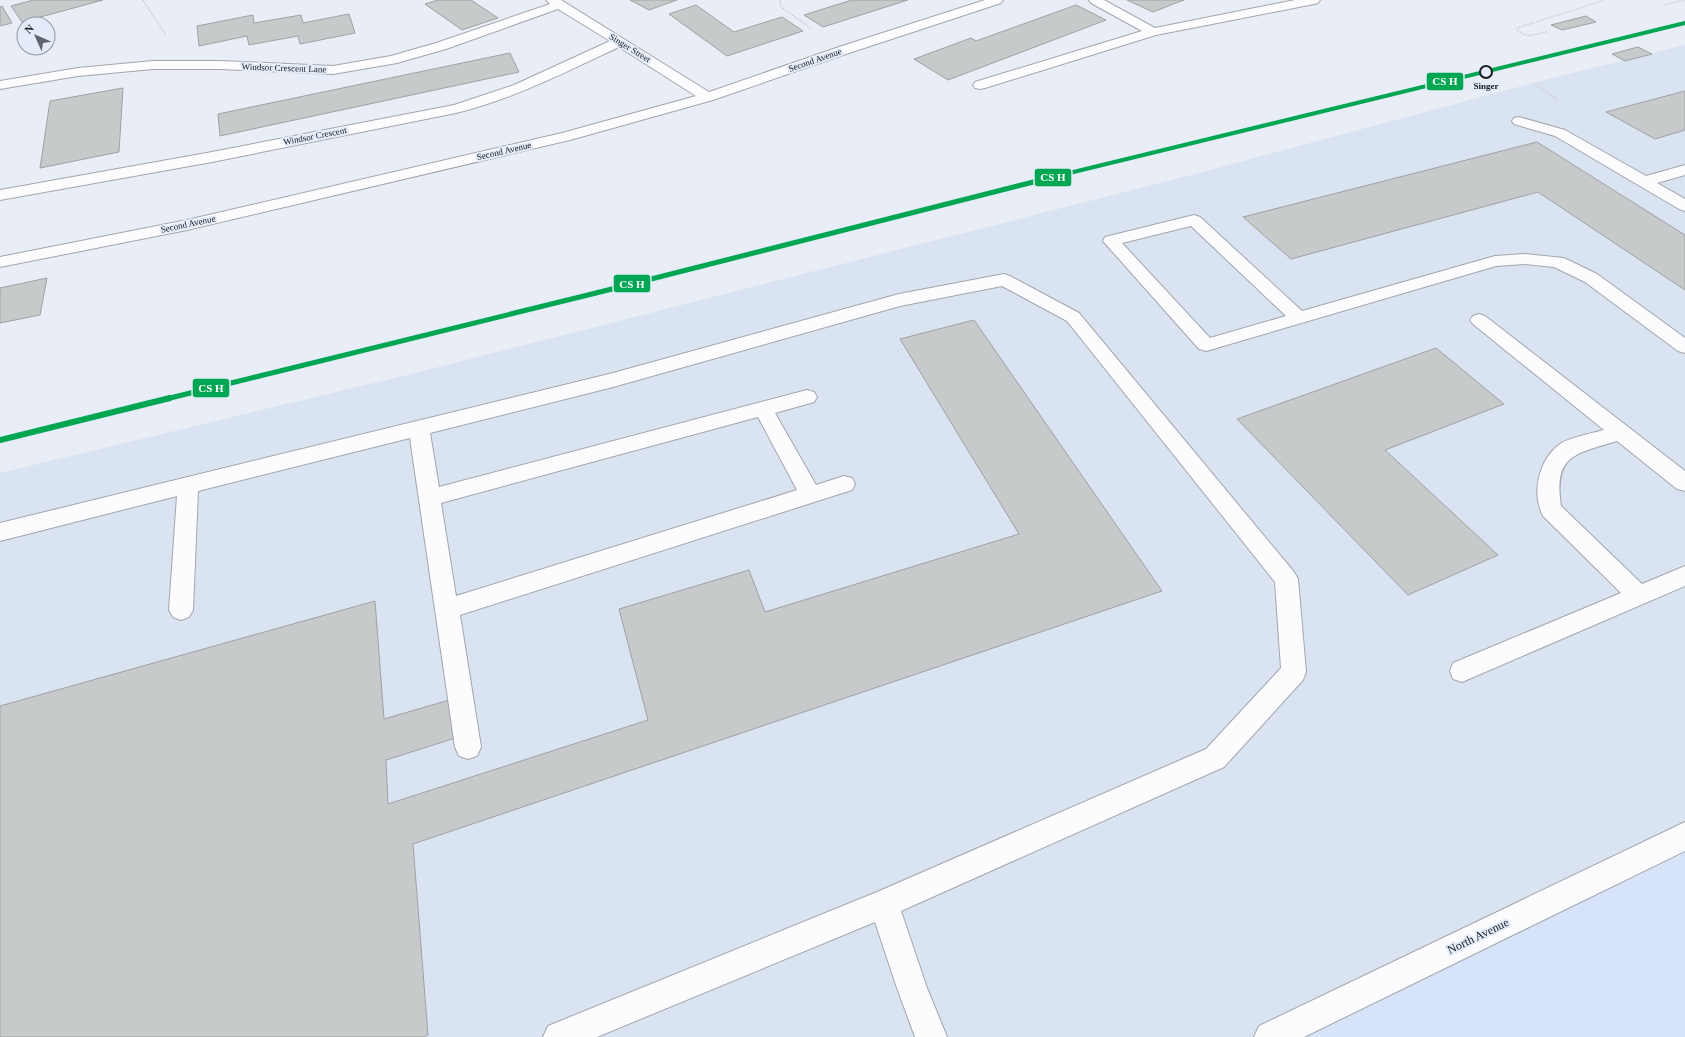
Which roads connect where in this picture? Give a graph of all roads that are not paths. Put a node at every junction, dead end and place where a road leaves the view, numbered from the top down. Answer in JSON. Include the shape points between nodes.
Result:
{"nodes":[{"id":1,"x":998,"y":0,"type":"edge"},
{"id":2,"x":1096,"y":0,"type":"edge"},
{"id":3,"x":1314,"y":0,"type":"edge"},
{"id":4,"x":555,"y":2,"type":"edge"},
{"id":5,"x":1153,"y":32,"type":"junction"},
{"id":6,"x":619,"y":42,"type":"junction"},
{"id":7,"x":0,"y":85,"type":"edge"},
{"id":8,"x":980,"y":85,"type":"dead end"},
{"id":9,"x":708,"y":97,"type":"junction"},
{"id":10,"x":1519,"y":121,"type":"dead end"},
{"id":11,"x":1685,"y":170,"type":"edge"},
{"id":12,"x":1643,"y":182,"type":"junction"},
{"id":13,"x":0,"y":195,"type":"edge"},
{"id":14,"x":1685,"y":206,"type":"edge"},
{"id":15,"x":0,"y":262,"type":"edge"},
{"id":16,"x":1298,"y":317,"type":"junction"},
{"id":17,"x":1479,"y":320,"type":"dead end"},
{"id":18,"x":1685,"y":347,"type":"edge"},
{"id":19,"x":807,"y":397,"type":"dead end"},
{"id":20,"x":763,"y":408,"type":"junction"},
{"id":21,"x":419,"y":429,"type":"junction"},
{"id":22,"x":1620,"y":432,"type":"junction"},
{"id":23,"x":1685,"y":483,"type":"edge"},
{"id":24,"x":844,"y":484,"type":"dead end"},
{"id":25,"x":188,"y":486,"type":"junction"},
{"id":26,"x":810,"y":494,"type":"junction"},
{"id":27,"x":430,"y":498,"type":"junction"},
{"id":28,"x":0,"y":532,"type":"edge"},
{"id":29,"x":1685,"y":576,"type":"edge"},
{"id":30,"x":1639,"y":596,"type":"junction"},
{"id":31,"x":447,"y":609,"type":"junction"},
{"id":32,"x":182,"y":610,"type":"dead end"},
{"id":33,"x":1462,"y":671,"type":"dead end"},
{"id":34,"x":468,"y":747,"type":"dead end"},
{"id":35,"x":1685,"y":836,"type":"edge"},
{"id":36,"x":884,"y":904,"type":"junction"},
{"id":37,"x":559,"y":1037,"type":"edge"},
{"id":38,"x":931,"y":1037,"type":"edge"},
{"id":39,"x":1270,"y":1037,"type":"edge"}],
"edges":[{"from":1,"to":9,"type":"street","name":"Second Avenue"},
{"from":2,"to":5,"type":"street"},
{"from":3,"to":5,"type":"street"},
{"from":4,"to":6,"type":"street","name":"Singer Street"},
{"from":4,"to":7,"type":"street","name":"Windsor Crescent Lane","via":[[441,46],[392,60],[333,70],[153,65],[78,72]]},
{"from":5,"to":8,"type":"street"},
{"from":6,"to":9,"type":"street","name":"Singer Street"},
{"from":6,"to":13,"type":"street","name":"Windsor Crescent","via":[[509,93],[477,104]]},
{"from":9,"to":15,"type":"street","name":"Second Avenue","via":[[549,141],[187,225]]},
{"from":10,"to":12,"type":"street","via":[[1560,133]]},
{"from":11,"to":12,"type":"street"},
{"from":12,"to":14,"type":"street"},
{"from":16,"to":16,"type":"street","via":[[1206,345],[1112,241],[1194,220]]},
{"from":16,"to":18,"type":"street","via":[[1495,261],[1525,259],[1558,262],[1591,278]]},
{"from":17,"to":22,"type":"street"},
{"from":19,"to":20,"type":"street"},
{"from":20,"to":26,"type":"street"},
{"from":20,"to":27,"type":"street"},
{"from":21,"to":25,"type":"street"},
{"from":21,"to":27,"type":"street"},
{"from":21,"to":36,"type":"street","via":[[613,380],[899,300],[1004,280],[1073,317],[1286,579],[1294,672],[1215,758]]},
{"from":22,"to":23,"type":"street"},
{"from":22,"to":30,"type":"street","via":[[1568,449],[1553,464],[1548,490],[1551,510]]},
{"from":24,"to":26,"type":"street"},
{"from":25,"to":28,"type":"street"},
{"from":25,"to":32,"type":"street"},
{"from":26,"to":31,"type":"street"},
{"from":27,"to":31,"type":"street"},
{"from":29,"to":30,"type":"street"},
{"from":30,"to":33,"type":"street"},
{"from":31,"to":34,"type":"street"},
{"from":35,"to":39,"type":"street","name":"North Avenue"},
{"from":36,"to":37,"type":"street"},
{"from":36,"to":38,"type":"street"}]}
